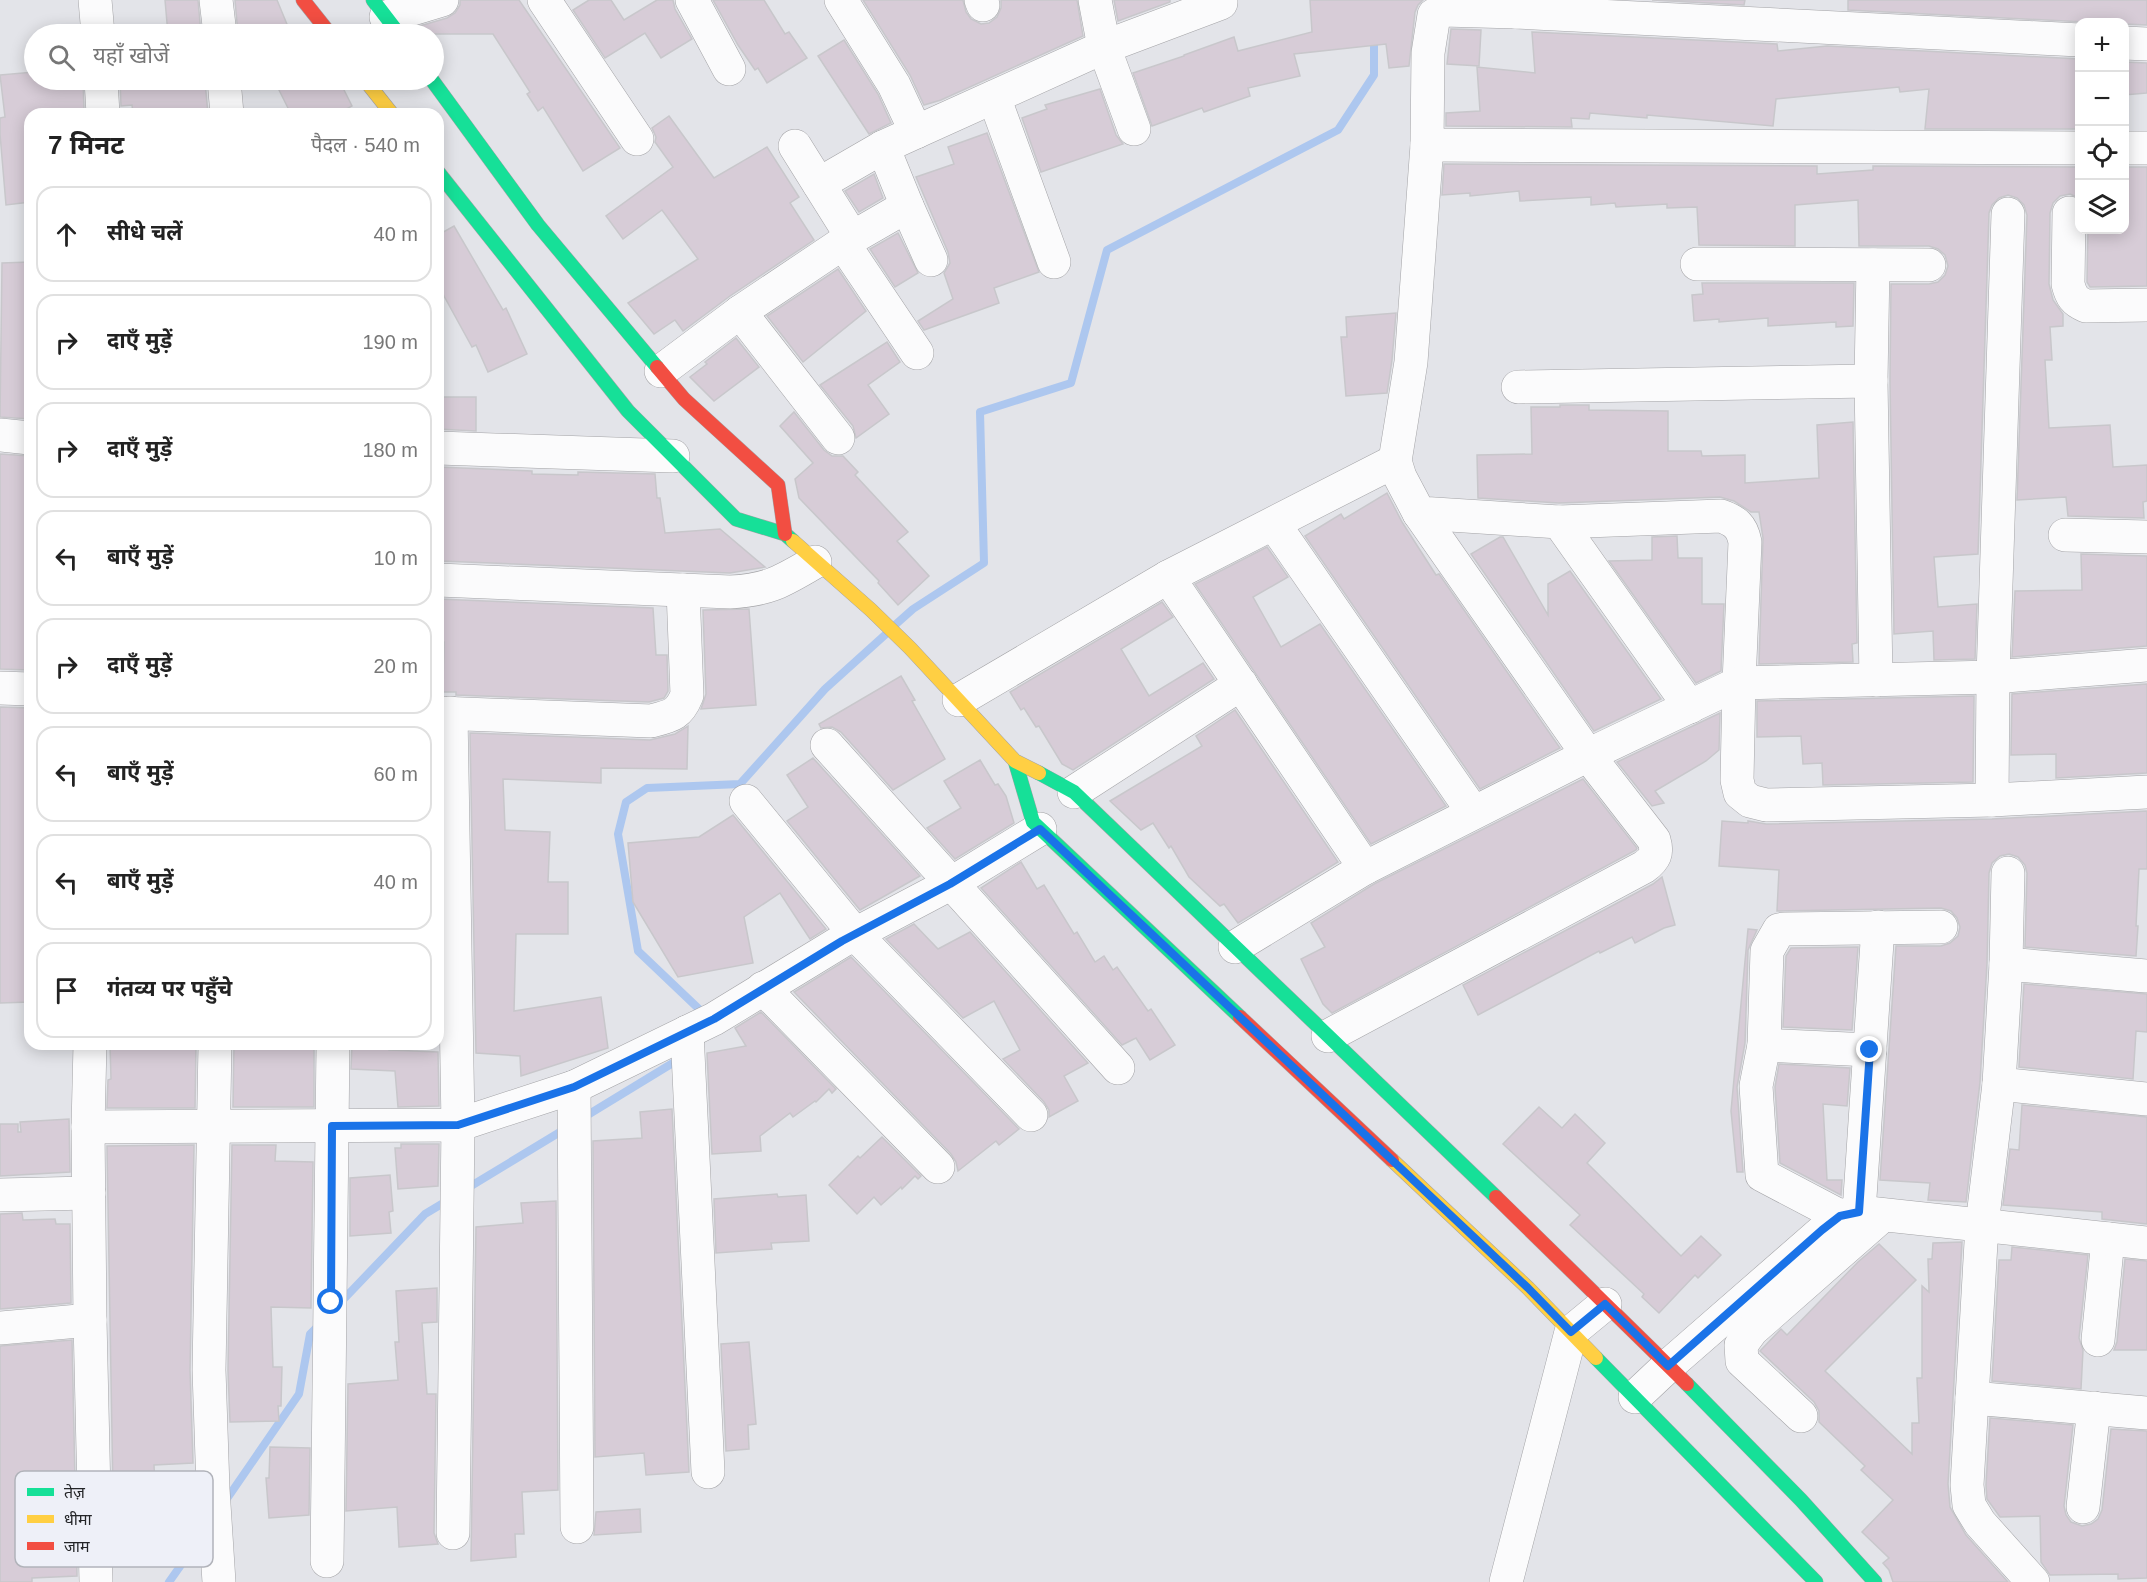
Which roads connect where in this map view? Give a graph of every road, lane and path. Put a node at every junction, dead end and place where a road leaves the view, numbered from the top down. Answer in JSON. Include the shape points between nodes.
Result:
{"nodes":[{"id":1,"x":96,"y":0,"type":"edge"},
{"id":2,"x":216,"y":0,"type":"edge"},
{"id":3,"x":303,"y":0,"type":"edge"},
{"id":4,"x":442,"y":0,"type":"edge"},
{"id":5,"x":544,"y":0,"type":"edge"},
{"id":6,"x":692,"y":0,"type":"edge"},
{"id":7,"x":841,"y":0,"type":"edge"},
{"id":8,"x":1095,"y":0,"type":"edge"},
{"id":9,"x":1225,"y":1,"type":"edge"},
{"id":10,"x":1516,"y":6,"type":"edge"},
{"id":11,"x":1831,"y":14,"type":"edge"},
{"id":12,"x":386,"y":17,"type":"edge"},
{"id":13,"x":97,"y":24,"type":"edge"},
{"id":14,"x":219,"y":24,"type":"edge"},
{"id":15,"x":322,"y":24,"type":"edge"},
{"id":16,"x":2075,"y":40,"type":"edge"},
{"id":17,"x":2129,"y":43,"type":"edge"},
{"id":18,"x":2147,"y":44,"type":"edge"},
{"id":19,"x":1104,"y":47,"type":"junction"},
{"id":20,"x":729,"y":69,"type":"dead end"},
{"id":21,"x":102,"y":90,"type":"edge"},
{"id":22,"x":225,"y":90,"type":"edge"},
{"id":23,"x":373,"y":90,"type":"edge"},
{"id":24,"x":439,"y":90,"type":"edge"},
{"id":25,"x":994,"y":97,"type":"junction"},
{"id":26,"x":103,"y":108,"type":"edge"},
{"id":27,"x":226,"y":108,"type":"edge"},
{"id":28,"x":387,"y":108,"type":"edge"},
{"id":29,"x":1134,"y":129,"type":"dead end"},
{"id":30,"x":916,"y":132,"type":"junction"},
{"id":31,"x":637,"y":140,"type":"dead end"},
{"id":32,"x":1427,"y":145,"type":"junction"},
{"id":33,"x":795,"y":146,"type":"dead end"},
{"id":34,"x":883,"y":147,"type":"junction"},
{"id":35,"x":2075,"y":148,"type":"edge"},
{"id":36,"x":2129,"y":148,"type":"edge"},
{"id":37,"x":2147,"y":148,"type":"edge"},
{"id":38,"x":444,"y":180,"type":"edge"},
{"id":39,"x":819,"y":184,"type":"junction"},
{"id":40,"x":907,"y":206,"type":"junction"},
{"id":41,"x":2069,"y":213,"type":"dead end"},
{"id":42,"x":2008,"y":214,"type":"dead end"},
{"id":43,"x":848,"y":240,"type":"junction"},
{"id":44,"x":931,"y":260,"type":"dead end"},
{"id":45,"x":1054,"y":261,"type":"dead end"},
{"id":46,"x":1697,"y":264,"type":"dead end"},
{"id":47,"x":1873,"y":265,"type":"junction"},
{"id":48,"x":1929,"y":265,"type":"dead end"},
{"id":49,"x":2147,"y":305,"type":"edge"},
{"id":50,"x":740,"y":312,"type":"junction"},
{"id":51,"x":917,"y":352,"type":"dead end"},
{"id":52,"x":661,"y":371,"type":"junction"},
{"id":53,"x":1871,"y":381,"type":"junction"},
{"id":54,"x":1518,"y":387,"type":"dead end"},
{"id":55,"x":0,"y":435,"type":"edge"},
{"id":56,"x":24,"y":437,"type":"edge"},
{"id":57,"x":838,"y":438,"type":"dead end"},
{"id":58,"x":444,"y":448,"type":"edge"},
{"id":59,"x":673,"y":456,"type":"junction"},
{"id":60,"x":1395,"y":461,"type":"junction"},
{"id":61,"x":1419,"y":513,"type":"junction"},
{"id":62,"x":1559,"y":522,"type":"junction"},
{"id":63,"x":1274,"y":524,"type":"junction"},
{"id":64,"x":785,"y":534,"type":"junction"},
{"id":65,"x":2065,"y":535,"type":"dead end"},
{"id":66,"x":2147,"y":537,"type":"edge"},
{"id":67,"x":815,"y":562,"type":"junction"},
{"id":68,"x":1168,"y":577,"type":"junction"},
{"id":69,"x":444,"y":580,"type":"edge"},
{"id":70,"x":683,"y":590,"type":"junction"},
{"id":71,"x":2147,"y":665,"type":"edge"},
{"id":72,"x":1993,"y":677,"type":"junction"},
{"id":73,"x":1876,"y":680,"type":"junction"},
{"id":74,"x":1739,"y":683,"type":"junction"},
{"id":75,"x":1241,"y":684,"type":"junction"},
{"id":76,"x":0,"y":688,"type":"edge"},
{"id":77,"x":24,"y":689,"type":"edge"},
{"id":78,"x":959,"y":700,"type":"junction"},
{"id":79,"x":1690,"y":707,"type":"junction"},
{"id":80,"x":445,"y":713,"type":"edge"},
{"id":81,"x":826,"y":745,"type":"dead end"},
{"id":82,"x":1588,"y":755,"type":"junction"},
{"id":83,"x":1015,"y":761,"type":"junction"},
{"id":84,"x":1074,"y":792,"type":"junction"},
{"id":85,"x":2147,"y":792,"type":"edge"},
{"id":86,"x":1992,"y":800,"type":"junction"},
{"id":87,"x":746,"y":801,"type":"dead end"},
{"id":88,"x":1473,"y":813,"type":"junction"},
{"id":89,"x":1040,"y":829,"type":"junction"},
{"id":90,"x":1365,"y":868,"type":"junction"},
{"id":91,"x":2008,"y":873,"type":"dead end"},
{"id":92,"x":950,"y":884,"type":"junction"},
{"id":93,"x":1878,"y":927,"type":"junction"},
{"id":94,"x":1941,"y":927,"type":"dead end"},
{"id":95,"x":855,"y":934,"type":"junction"},
{"id":96,"x":1235,"y":947,"type":"junction"},
{"id":97,"x":2006,"y":964,"type":"junction"},
{"id":98,"x":2147,"y":974,"type":"edge"},
{"id":99,"x":763,"y":988,"type":"junction"},
{"id":100,"x":1328,"y":1036,"type":"junction"},
{"id":101,"x":695,"y":1038,"type":"junction"},
{"id":102,"x":1764,"y":1046,"type":"junction"},
{"id":103,"x":90,"y":1050,"type":"edge"},
{"id":104,"x":215,"y":1050,"type":"edge"},
{"id":105,"x":333,"y":1050,"type":"edge"},
{"id":106,"x":1870,"y":1050,"type":"junction"},
{"id":107,"x":1118,"y":1068,"type":"dead end"},
{"id":108,"x":1999,"y":1084,"type":"junction"},
{"id":109,"x":2147,"y":1099,"type":"edge"},
{"id":110,"x":574,"y":1107,"type":"junction"},
{"id":111,"x":1031,"y":1115,"type":"dead end"},
{"id":112,"x":458,"y":1125,"type":"junction"},
{"id":113,"x":88,"y":1126,"type":"junction"},
{"id":114,"x":214,"y":1126,"type":"junction"},
{"id":115,"x":332,"y":1126,"type":"junction"},
{"id":116,"x":938,"y":1167,"type":"dead end"},
{"id":117,"x":89,"y":1193,"type":"junction"},
{"id":118,"x":0,"y":1196,"type":"edge"},
{"id":119,"x":1860,"y":1214,"type":"junction"},
{"id":120,"x":1983,"y":1225,"type":"junction"},
{"id":121,"x":2108,"y":1239,"type":"junction"},
{"id":122,"x":2147,"y":1243,"type":"edge"},
{"id":123,"x":1605,"y":1304,"type":"junction"},
{"id":124,"x":90,"y":1320,"type":"junction"},
{"id":125,"x":0,"y":1328,"type":"edge"},
{"id":126,"x":1571,"y":1332,"type":"junction"},
{"id":127,"x":2098,"y":1340,"type":"dead end"},
{"id":128,"x":1668,"y":1366,"type":"junction"},
{"id":129,"x":1635,"y":1397,"type":"junction"},
{"id":130,"x":1972,"y":1398,"type":"junction"},
{"id":131,"x":2094,"y":1408,"type":"junction"},
{"id":132,"x":2147,"y":1413,"type":"edge"},
{"id":133,"x":1801,"y":1416,"type":"dead end"},
{"id":134,"x":93,"y":1471,"type":"edge"},
{"id":135,"x":212,"y":1471,"type":"edge"},
{"id":136,"x":708,"y":1472,"type":"dead end"},
{"id":137,"x":213,"y":1489,"type":"edge"},
{"id":138,"x":2083,"y":1507,"type":"dead end"},
{"id":139,"x":578,"y":1527,"type":"dead end"},
{"id":140,"x":453,"y":1533,"type":"dead end"},
{"id":141,"x":327,"y":1561,"type":"dead end"},
{"id":142,"x":96,"y":1567,"type":"edge"},
{"id":143,"x":96,"y":1582,"type":"edge"},
{"id":144,"x":219,"y":1582,"type":"edge"},
{"id":145,"x":1506,"y":1582,"type":"edge"},
{"id":146,"x":1816,"y":1582,"type":"edge"},
{"id":147,"x":1875,"y":1582,"type":"edge"},
{"id":148,"x":2034,"y":1582,"type":"edge"}],
"edges":[{"from":1,"to":13,"type":"street"},
{"from":2,"to":14,"type":"street"},
{"from":3,"to":15,"type":"main road"},
{"from":4,"to":12,"type":"street"},
{"from":5,"to":31,"type":"street"},
{"from":6,"to":20,"type":"street"},
{"from":7,"to":30,"type":"street","via":[[894,85]]},
{"from":8,"to":19,"type":"street"},
{"from":9,"to":19,"type":"street"},
{"from":10,"to":11,"type":"street"},
{"from":10,"to":32,"type":"street","via":[[1443,10],[1434,15],[1428,53]]},
{"from":11,"to":16,"type":"street"},
{"from":17,"to":18,"type":"street"},
{"from":19,"to":25,"type":"street"},
{"from":19,"to":29,"type":"street"},
{"from":21,"to":26,"type":"street"},
{"from":22,"to":27,"type":"street"},
{"from":23,"to":28,"type":"main road"},
{"from":24,"to":52,"type":"main road","via":[[538,225]]},
{"from":25,"to":30,"type":"street"},
{"from":25,"to":45,"type":"street"},
{"from":30,"to":34,"type":"street"},
{"from":32,"to":35,"type":"street"},
{"from":32,"to":60,"type":"street","via":[[1411,362]]},
{"from":33,"to":39,"type":"street"},
{"from":34,"to":39,"type":"street"},
{"from":34,"to":40,"type":"street"},
{"from":36,"to":37,"type":"street"},
{"from":38,"to":59,"type":"main road","via":[[628,411]]},
{"from":39,"to":43,"type":"street"},
{"from":40,"to":43,"type":"street"},
{"from":40,"to":44,"type":"street"},
{"from":41,"to":49,"type":"street","via":[[2071,296],[2086,306]]},
{"from":42,"to":72,"type":"street"},
{"from":43,"to":50,"type":"street"},
{"from":43,"to":51,"type":"street"},
{"from":46,"to":47,"type":"street"},
{"from":47,"to":48,"type":"street"},
{"from":47,"to":53,"type":"street"},
{"from":50,"to":52,"type":"street"},
{"from":50,"to":57,"type":"street"},
{"from":52,"to":64,"type":"main road","via":[[684,399],[778,485]]},
{"from":53,"to":54,"type":"street"},
{"from":53,"to":73,"type":"street"},
{"from":55,"to":56,"type":"street"},
{"from":58,"to":59,"type":"street"},
{"from":59,"to":64,"type":"main road","via":[[736,519]]},
{"from":60,"to":61,"type":"street"},
{"from":60,"to":63,"type":"street"},
{"from":61,"to":62,"type":"street"},
{"from":61,"to":82,"type":"street"},
{"from":62,"to":74,"type":"street","via":[[1721,516],[1735,521],[1746,542]]},
{"from":62,"to":79,"type":"street"},
{"from":63,"to":68,"type":"street"},
{"from":63,"to":88,"type":"street"},
{"from":64,"to":67,"type":"main road"},
{"from":65,"to":66,"type":"street"},
{"from":67,"to":70,"type":"street","via":[[774,585],[754,591]]},
{"from":67,"to":78,"type":"main road","via":[[871,610]]},
{"from":68,"to":75,"type":"street"},
{"from":68,"to":78,"type":"street"},
{"from":69,"to":70,"type":"street"},
{"from":70,"to":80,"type":"street","via":[[687,695],[682,708],[669,717],[651,721]]},
{"from":71,"to":72,"type":"street"},
{"from":72,"to":73,"type":"street"},
{"from":72,"to":86,"type":"street"},
{"from":73,"to":74,"type":"street"},
{"from":74,"to":79,"type":"street"},
{"from":74,"to":86,"type":"street","via":[[1737,780],[1740,793],[1750,801],[1766,805]]},
{"from":75,"to":84,"type":"street"},
{"from":75,"to":90,"type":"street"},
{"from":76,"to":77,"type":"street"},
{"from":78,"to":83,"type":"main road"},
{"from":79,"to":82,"type":"street"},
{"from":80,"to":112,"type":"street"},
{"from":81,"to":92,"type":"street"},
{"from":82,"to":88,"type":"street"},
{"from":82,"to":100,"type":"street","via":[[1654,840],[1654,859]]},
{"from":83,"to":84,"type":"main road"},
{"from":83,"to":89,"type":"main road","via":[[1033,822]]},
{"from":84,"to":96,"type":"main road"},
{"from":85,"to":86,"type":"street"},
{"from":87,"to":95,"type":"street"},
{"from":88,"to":90,"type":"street"},
{"from":89,"to":92,"type":"street"},
{"from":89,"to":126,"type":"main road"},
{"from":90,"to":96,"type":"street"},
{"from":91,"to":97,"type":"street"},
{"from":92,"to":95,"type":"street"},
{"from":92,"to":107,"type":"street"},
{"from":93,"to":94,"type":"street"},
{"from":93,"to":102,"type":"street","via":[[1779,930],[1767,951]]},
{"from":93,"to":106,"type":"street"},
{"from":95,"to":99,"type":"street"},
{"from":95,"to":111,"type":"street"},
{"from":96,"to":100,"type":"main road"},
{"from":97,"to":98,"type":"street"},
{"from":97,"to":108,"type":"street"},
{"from":99,"to":101,"type":"street"},
{"from":99,"to":116,"type":"street"},
{"from":100,"to":123,"type":"main road"},
{"from":101,"to":110,"type":"street"},
{"from":101,"to":136,"type":"street"},
{"from":102,"to":106,"type":"street"},
{"from":102,"to":119,"type":"street","via":[[1756,1086],[1762,1175]]},
{"from":103,"to":113,"type":"street"},
{"from":104,"to":114,"type":"street"},
{"from":105,"to":115,"type":"street"},
{"from":106,"to":119,"type":"street"},
{"from":108,"to":109,"type":"street"},
{"from":108,"to":120,"type":"street"},
{"from":110,"to":112,"type":"street"},
{"from":110,"to":139,"type":"street"},
{"from":112,"to":115,"type":"street"},
{"from":112,"to":140,"type":"street"},
{"from":113,"to":114,"type":"street"},
{"from":113,"to":117,"type":"street"},
{"from":114,"to":115,"type":"street"},
{"from":114,"to":135,"type":"street","via":[[209,1370]]},
{"from":115,"to":141,"type":"street"},
{"from":117,"to":118,"type":"street"},
{"from":117,"to":124,"type":"street"},
{"from":119,"to":120,"type":"street"},
{"from":119,"to":128,"type":"street"},
{"from":119,"to":133,"type":"street","via":[[1741,1345],[1742,1361]]},
{"from":120,"to":121,"type":"street"},
{"from":120,"to":130,"type":"street"},
{"from":121,"to":122,"type":"street"},
{"from":121,"to":127,"type":"street"},
{"from":123,"to":126,"type":"street"},
{"from":123,"to":128,"type":"main road"},
{"from":124,"to":125,"type":"street"},
{"from":124,"to":134,"type":"street"},
{"from":126,"to":129,"type":"main road"},
{"from":126,"to":145,"type":"street"},
{"from":128,"to":129,"type":"street"},
{"from":128,"to":147,"type":"main road","via":[[1825,1525]]},
{"from":129,"to":146,"type":"main road"},
{"from":130,"to":131,"type":"street"},
{"from":130,"to":148,"type":"street","via":[[1969,1505],[1980,1523]]},
{"from":131,"to":132,"type":"street"},
{"from":131,"to":138,"type":"street"},
{"from":137,"to":144,"type":"street"},
{"from":142,"to":143,"type":"street"}]}
